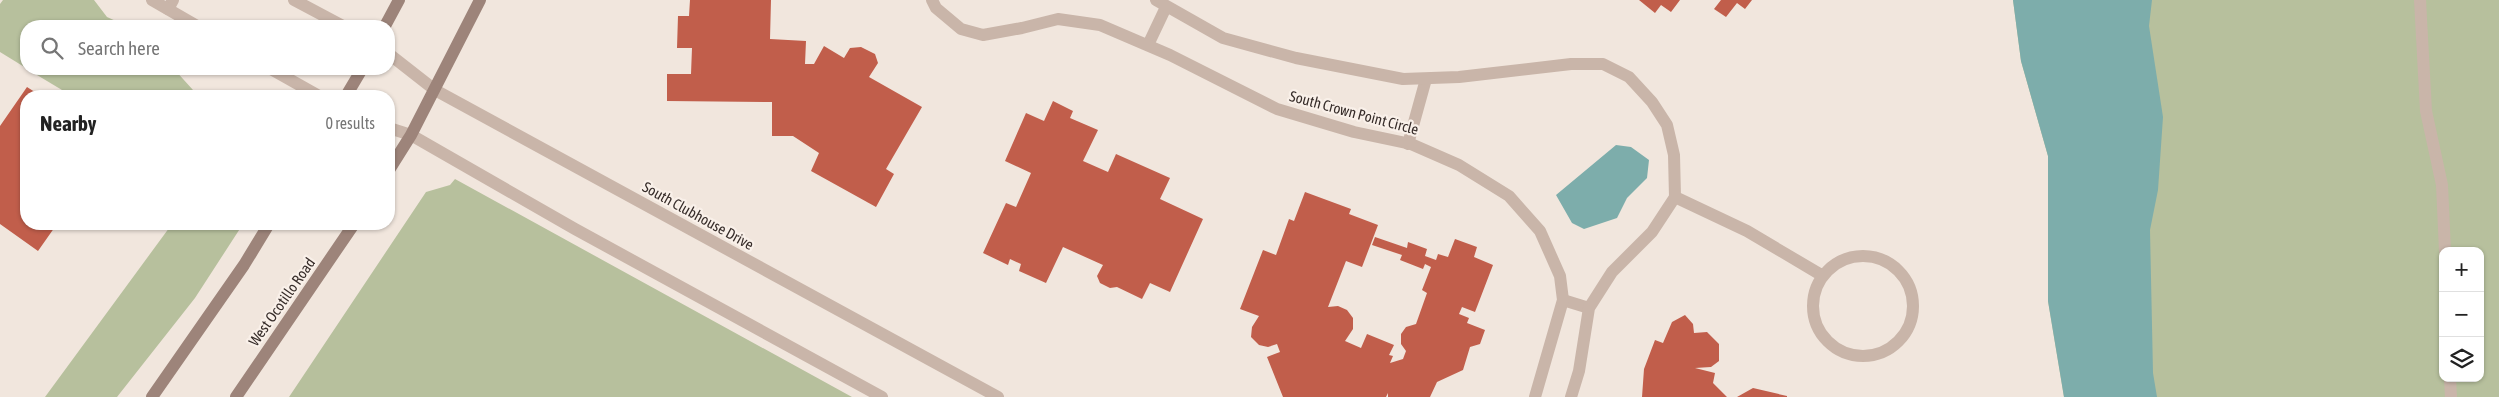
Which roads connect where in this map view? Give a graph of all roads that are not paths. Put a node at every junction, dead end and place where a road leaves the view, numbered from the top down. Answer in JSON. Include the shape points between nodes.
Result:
{"nodes":[{"id":1,"x":152,"y":0,"type":"edge"},
{"id":2,"x":294,"y":0,"type":"edge"},
{"id":3,"x":399,"y":0,"type":"edge"},
{"id":4,"x":480,"y":0,"type":"edge"},
{"id":5,"x":932,"y":0,"type":"edge"},
{"id":6,"x":2420,"y":0,"type":"edge"},
{"id":7,"x":1161,"y":4,"type":"edge"},
{"id":8,"x":171,"y":5,"type":"edge"},
{"id":9,"x":190,"y":20,"type":"edge"},
{"id":10,"x":332,"y":20,"type":"edge"},
{"id":11,"x":388,"y":20,"type":"edge"},
{"id":12,"x":1148,"y":45,"type":"junction"},
{"id":13,"x":395,"y":59,"type":"edge"},
{"id":14,"x":282,"y":75,"type":"edge"},
{"id":15,"x":358,"y":75,"type":"edge"},
{"id":16,"x":1426,"y":79,"type":"junction"},
{"id":17,"x":308,"y":90,"type":"edge"},
{"id":18,"x":350,"y":90,"type":"edge"},
{"id":19,"x":435,"y":90,"type":"junction"},
{"id":20,"x":395,"y":130,"type":"edge"},
{"id":21,"x":411,"y":135,"type":"junction"},
{"id":22,"x":1408,"y":144,"type":"junction"},
{"id":23,"x":395,"y":160,"type":"edge"},
{"id":24,"x":1675,"y":197,"type":"junction"},
{"id":25,"x":265,"y":230,"type":"edge"},
{"id":26,"x":350,"y":230,"type":"edge"},
{"id":27,"x":2445,"y":247,"type":"edge"},
{"id":28,"x":1823,"y":276,"type":"junction"},
{"id":29,"x":1563,"y":300,"type":"junction"},
{"id":30,"x":1589,"y":308,"type":"junction"},
{"id":31,"x":2450,"y":382,"type":"edge"},
{"id":32,"x":152,"y":397,"type":"edge"},
{"id":33,"x":236,"y":397,"type":"edge"},
{"id":34,"x":882,"y":397,"type":"edge"},
{"id":35,"x":998,"y":397,"type":"edge"},
{"id":36,"x":1535,"y":397,"type":"edge"},
{"id":37,"x":1571,"y":397,"type":"edge"},
{"id":38,"x":2450,"y":397,"type":"edge"}],
"edges":[{"from":1,"to":8,"type":"street"},
{"from":2,"to":10,"type":"street"},
{"from":3,"to":11,"type":"main road"},
{"from":4,"to":19,"type":"main road"},
{"from":5,"to":12,"type":"street","name":"South Crown Point Circle","via":[[936,8],[961,29],[983,35],[1058,19],[1100,25]]},
{"from":6,"to":27,"type":"street","via":[[2426,111],[2442,185]]},
{"from":7,"to":12,"type":"street"},
{"from":7,"to":16,"type":"street","via":[[1223,38],[1296,58],[1403,79]]},
{"from":8,"to":9,"type":"street"},
{"from":12,"to":22,"type":"street","name":"South Crown Point Circle","via":[[1277,109]]},
{"from":13,"to":19,"type":"street","name":"South Clubhouse Drive"},
{"from":14,"to":17,"type":"street"},
{"from":15,"to":18,"type":"main road"},
{"from":16,"to":22,"type":"street"},
{"from":16,"to":24,"type":"street","via":[[1572,64],[1603,64],[1630,77],[1667,125],[1674,155]]},
{"from":19,"to":21,"type":"main road"},
{"from":19,"to":35,"type":"street","name":"South Clubhouse Drive"},
{"from":20,"to":21,"type":"street"},
{"from":21,"to":23,"type":"main road"},
{"from":21,"to":34,"type":"street"},
{"from":22,"to":29,"type":"street","name":"South Crown Point Circle","via":[[1459,165],[1509,196],[1540,231],[1560,276]]},
{"from":24,"to":28,"type":"street","via":[[1747,231]]},
{"from":24,"to":30,"type":"street","via":[[1652,232],[1612,272]]},
{"from":25,"to":32,"type":"main road"},
{"from":26,"to":33,"type":"main road","name":"West Ocotillo Road"},
{"from":28,"to":28,"type":"street","via":[[1815,290],[1814,313],[1822,335],[1833,346],[1846,354],[1878,354],[1903,336],[1911,321],[1912,304],[1909,286],[1899,272],[1885,262],[1869,257],[1852,258]]},
{"from":29,"to":30,"type":"street"},
{"from":29,"to":36,"type":"street","name":"South Crown Point Circle"},
{"from":30,"to":37,"type":"street","via":[[1579,371]]},
{"from":31,"to":38,"type":"street"}]}
